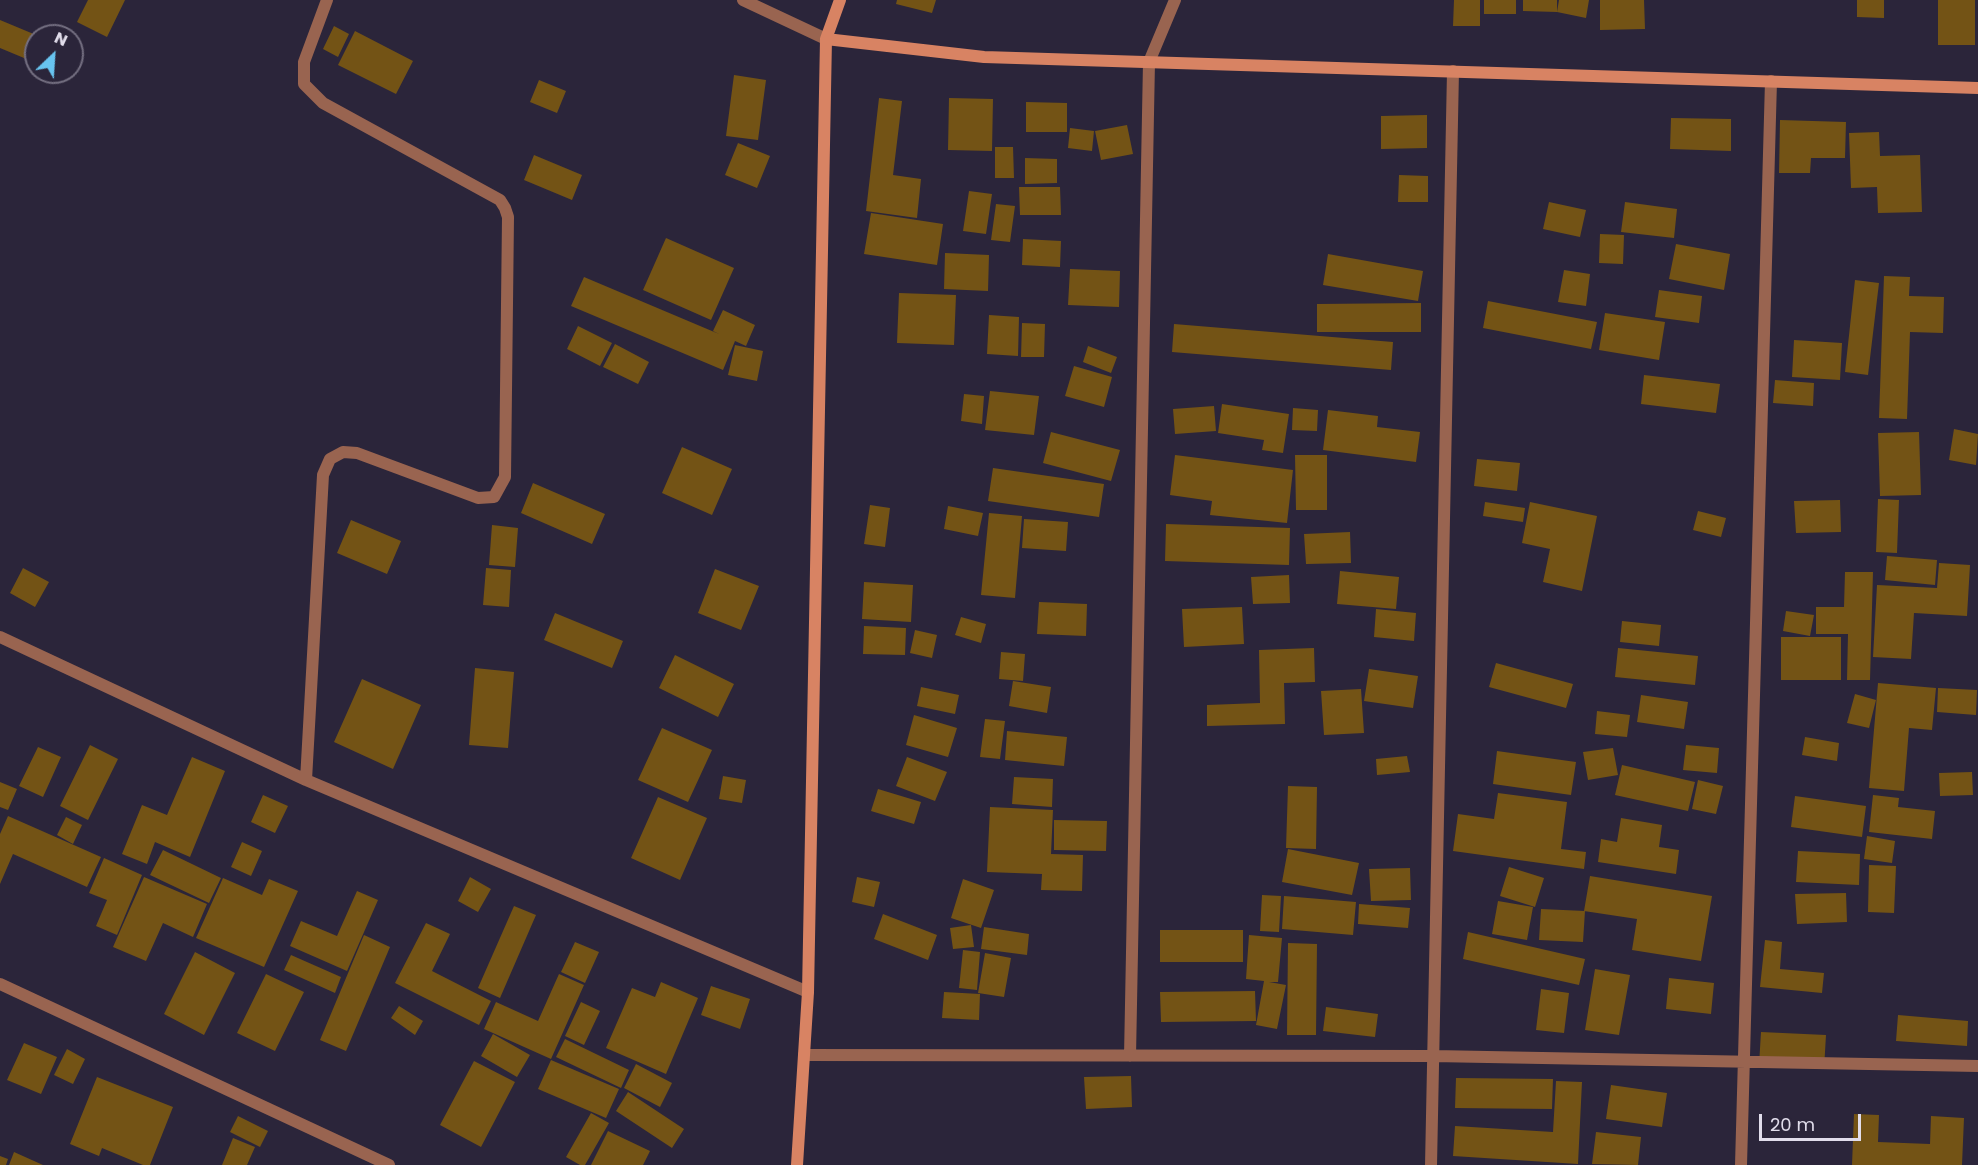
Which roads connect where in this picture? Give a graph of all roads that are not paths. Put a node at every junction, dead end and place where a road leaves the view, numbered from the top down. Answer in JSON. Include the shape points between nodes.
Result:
{"nodes":[{"id":1,"x":327,"y":0,"type":"edge"},
{"id":2,"x":743,"y":0,"type":"edge"},
{"id":3,"x":840,"y":0,"type":"edge"},
{"id":4,"x":1175,"y":0,"type":"edge"},
{"id":5,"x":826,"y":39,"type":"junction"},
{"id":6,"x":1149,"y":62,"type":"junction"},
{"id":7,"x":1453,"y":71,"type":"junction"},
{"id":8,"x":1771,"y":81,"type":"junction"},
{"id":9,"x":1978,"y":88,"type":"edge"},
{"id":10,"x":0,"y":637,"type":"edge"},
{"id":11,"x":306,"y":780,"type":"junction"},
{"id":12,"x":0,"y":984,"type":"edge"},
{"id":13,"x":808,"y":992,"type":"junction"},
{"id":14,"x":804,"y":1055,"type":"junction"},
{"id":15,"x":1130,"y":1056,"type":"junction"},
{"id":16,"x":1433,"y":1056,"type":"junction"},
{"id":17,"x":1744,"y":1062,"type":"junction"},
{"id":18,"x":1978,"y":1066,"type":"edge"},
{"id":19,"x":389,"y":1165,"type":"edge"},
{"id":20,"x":797,"y":1165,"type":"edge"},
{"id":21,"x":1431,"y":1165,"type":"edge"},
{"id":22,"x":1741,"y":1165,"type":"edge"}],
"edges":[{"from":1,"to":11,"type":"street","via":[[304,62],[304,84],[323,103],[500,200],[505,208],[505,477],[494,497],[478,498],[357,453],[343,452],[330,459],[323,475]]},
{"from":2,"to":5,"type":"street"},
{"from":3,"to":5,"type":"street"},
{"from":4,"to":6,"type":"street"},
{"from":5,"to":6,"type":"street","via":[[984,57]]},
{"from":5,"to":13,"type":"street"},
{"from":6,"to":7,"type":"street"},
{"from":6,"to":15,"type":"street"},
{"from":7,"to":8,"type":"street"},
{"from":7,"to":16,"type":"street"},
{"from":8,"to":9,"type":"street"},
{"from":8,"to":17,"type":"street"},
{"from":10,"to":11,"type":"street"},
{"from":11,"to":13,"type":"street"},
{"from":12,"to":19,"type":"street"},
{"from":13,"to":14,"type":"street"},
{"from":14,"to":15,"type":"street"},
{"from":14,"to":20,"type":"street"},
{"from":15,"to":16,"type":"street"},
{"from":16,"to":17,"type":"street"},
{"from":16,"to":21,"type":"street"},
{"from":17,"to":18,"type":"street"},
{"from":17,"to":22,"type":"street"}]}
